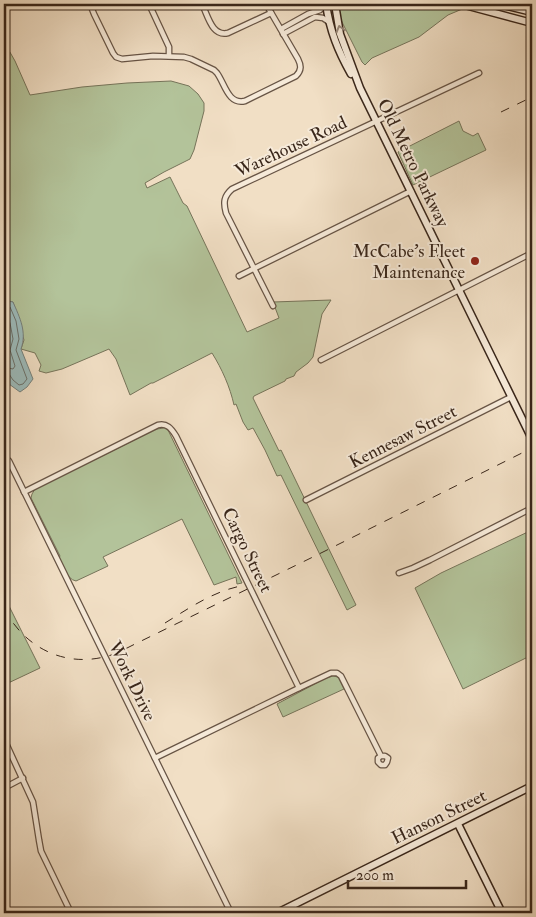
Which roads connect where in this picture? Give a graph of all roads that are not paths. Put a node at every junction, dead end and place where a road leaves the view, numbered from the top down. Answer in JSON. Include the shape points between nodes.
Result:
{"nodes":[{"id":1,"x":94,"y":4,"type":"edge"},
{"id":2,"x":149,"y":4,"type":"edge"},
{"id":3,"x":202,"y":4,"type":"edge"},
{"id":4,"x":266,"y":4,"type":"edge"},
{"id":5,"x":326,"y":4,"type":"edge"},
{"id":6,"x":335,"y":4,"type":"edge"},
{"id":7,"x":461,"y":4,"type":"edge"},
{"id":8,"x":499,"y":4,"type":"edge"},
{"id":9,"x":271,"y":12,"type":"junction"},
{"id":10,"x":532,"y":12,"type":"edge"},
{"id":11,"x":314,"y":15,"type":"junction"},
{"id":12,"x":328,"y":22,"type":"junction"},
{"id":13,"x":532,"y":22,"type":"edge"},
{"id":14,"x":282,"y":32,"type":"junction"},
{"id":15,"x":336,"y":46,"type":"junction"},
{"id":16,"x":348,"y":55,"type":"junction"},
{"id":17,"x":169,"y":56,"type":"junction"},
{"id":18,"x":480,"y":73,"type":"dead end"},
{"id":19,"x":360,"y":88,"type":"junction"},
{"id":20,"x":376,"y":122,"type":"junction"},
{"id":21,"x":410,"y":191,"type":"junction"},
{"id":22,"x":532,"y":254,"type":"edge"},
{"id":23,"x":254,"y":268,"type":"junction"},
{"id":24,"x":239,"y":276,"type":"dead end"},
{"id":25,"x":460,"y":291,"type":"junction"},
{"id":26,"x":273,"y":306,"type":"dead end"},
{"id":27,"x":321,"y":360,"type":"dead end"},
{"id":28,"x":512,"y":397,"type":"junction"},
{"id":29,"x":532,"y":439,"type":"edge"},
{"id":30,"x":8,"y":461,"type":"dead end"},
{"id":31,"x":24,"y":492,"type":"junction"},
{"id":32,"x":306,"y":500,"type":"dead end"},
{"id":33,"x":532,"y":508,"type":"edge"},
{"id":34,"x":399,"y":573,"type":"dead end"},
{"id":35,"x":299,"y":688,"type":"junction"},
{"id":36,"x":4,"y":739,"type":"edge"},
{"id":37,"x":381,"y":756,"type":"dead end"},
{"id":38,"x":155,"y":758,"type":"junction"},
{"id":39,"x":23,"y":778,"type":"junction"},
{"id":40,"x":532,"y":786,"type":"edge"},
{"id":41,"x":4,"y":788,"type":"edge"},
{"id":42,"x":458,"y":824,"type":"junction"},
{"id":43,"x":71,"y":913,"type":"edge"},
{"id":44,"x":231,"y":913,"type":"edge"},
{"id":45,"x":277,"y":913,"type":"edge"},
{"id":46,"x":502,"y":913,"type":"edge"}],
"edges":[{"from":1,"to":17,"type":"street","via":[[94,14],[116,56],[122,59]]},
{"from":2,"to":17,"type":"street","via":[[169,47]]},
{"from":3,"to":9,"type":"street","via":[[214,30],[223,35]]},
{"from":4,"to":9,"type":"street"},
{"from":5,"to":11,"type":"street"},
{"from":5,"to":12,"type":"street","name":"Old Metro Parkway"},
{"from":16,"to":6,"type":"street","name":"Old Metro Parkway","one_way":true},
{"from":7,"to":13,"type":"street"},
{"from":8,"to":10,"type":"street"},
{"from":9,"to":14,"type":"street"},
{"from":11,"to":12,"type":"street"},
{"from":11,"to":14,"type":"street"},
{"from":12,"to":15,"type":"street","name":"Old Metro Parkway"},
{"from":14,"to":17,"type":"street","via":[[300,64],[300,72],[243,102],[232,99],[214,70],[188,58]]},
{"from":15,"to":16,"type":"street","via":[[342,54]]},
{"from":15,"to":19,"type":"street","name":"Old Metro Parkway"},
{"from":16,"to":19,"type":"street","name":"Old Metro Parkway"},
{"from":18,"to":20,"type":"street","name":"Warehouse Road"},
{"from":19,"to":20,"type":"street","name":"Old Metro Parkway"},
{"from":20,"to":21,"type":"street","name":"Old Metro Parkway"},
{"from":20,"to":23,"type":"street","name":"Warehouse Road","via":[[228,193],[224,202],[226,212]]},
{"from":21,"to":23,"type":"street"},
{"from":21,"to":25,"type":"street","name":"Old Metro Parkway"},
{"from":22,"to":25,"type":"street"},
{"from":23,"to":24,"type":"street"},
{"from":23,"to":26,"type":"street","name":"Warehouse Road"},
{"from":25,"to":27,"type":"street"},
{"from":25,"to":28,"type":"street","name":"Old Metro Parkway"},
{"from":28,"to":29,"type":"street","name":"Old Metro Parkway"},
{"from":28,"to":32,"type":"street","name":"Kennesaw Street"},
{"from":30,"to":31,"type":"street","name":"Work Drive"},
{"from":31,"to":35,"type":"street","name":"Cargo Street","via":[[158,425],[167,425],[176,436]]},
{"from":31,"to":38,"type":"street","name":"Work Drive"},
{"from":33,"to":34,"type":"street"},
{"from":35,"to":37,"type":"street","via":[[332,673],[341,676]]},
{"from":35,"to":38,"type":"street"},
{"from":36,"to":39,"type":"street"},
{"from":38,"to":44,"type":"street","name":"Work Drive"},
{"from":39,"to":41,"type":"street"},
{"from":39,"to":43,"type":"street","via":[[33,802],[41,851]]},
{"from":40,"to":42,"type":"street","name":"Hanson Street"},
{"from":42,"to":45,"type":"street","name":"Hanson Street"},
{"from":42,"to":46,"type":"street"}]}
